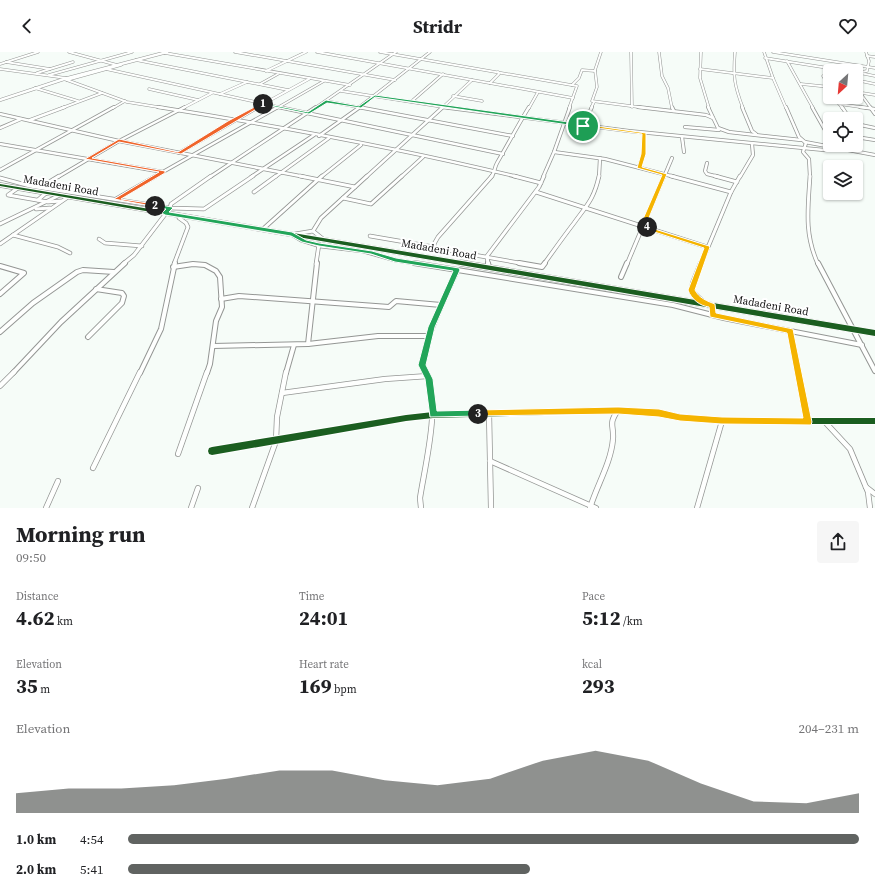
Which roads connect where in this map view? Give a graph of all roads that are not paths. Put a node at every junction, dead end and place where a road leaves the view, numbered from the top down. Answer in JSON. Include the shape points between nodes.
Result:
{"nodes":[{"id":1,"x":38,"y":52,"type":"edge"},
{"id":2,"x":69,"y":52,"type":"edge"},
{"id":3,"x":132,"y":52,"type":"edge"},
{"id":4,"x":166,"y":52,"type":"edge"},
{"id":5,"x":235,"y":52,"type":"edge"},
{"id":6,"x":306,"y":52,"type":"edge"},
{"id":7,"x":318,"y":52,"type":"edge"},
{"id":8,"x":380,"y":52,"type":"edge"},
{"id":9,"x":430,"y":52,"type":"edge"},
{"id":10,"x":601,"y":52,"type":"edge"},
{"id":11,"x":631,"y":52,"type":"edge"},
{"id":12,"x":659,"y":52,"type":"edge"},
{"id":13,"x":701,"y":52,"type":"edge"},
{"id":14,"x":735,"y":52,"type":"edge"},
{"id":15,"x":764,"y":52,"type":"edge"},
{"id":16,"x":772,"y":52,"type":"edge"},
{"id":17,"x":866,"y":52,"type":"edge"},
{"id":18,"x":394,"y":53,"type":"edge"},
{"id":19,"x":867,"y":56,"type":"junction"},
{"id":20,"x":875,"y":57,"type":"edge"},
{"id":21,"x":765,"y":58,"type":"junction"},
{"id":22,"x":422,"y":59,"type":"junction"},
{"id":23,"x":101,"y":60,"type":"junction"},
{"id":24,"x":137,"y":60,"type":"junction"},
{"id":25,"x":0,"y":61,"type":"edge"},
{"id":26,"x":287,"y":61,"type":"junction"},
{"id":27,"x":787,"y":61,"type":"junction"},
{"id":28,"x":6,"y":62,"type":"junction"},
{"id":29,"x":73,"y":62,"type":"dead end"},
{"id":30,"x":381,"y":63,"type":"junction"},
{"id":31,"x":0,"y":64,"type":"edge"},
{"id":32,"x":117,"y":65,"type":"junction"},
{"id":33,"x":867,"y":67,"type":"junction"},
{"id":34,"x":823,"y":68,"type":"edge"},
{"id":35,"x":875,"y":68,"type":"edge"},
{"id":36,"x":50,"y":69,"type":"junction"},
{"id":37,"x":106,"y":69,"type":"junction"},
{"id":38,"x":410,"y":69,"type":"junction"},
{"id":39,"x":700,"y":69,"type":"junction"},
{"id":40,"x":0,"y":70,"type":"edge"},
{"id":41,"x":266,"y":71,"type":"junction"},
{"id":42,"x":595,"y":71,"type":"junction"},
{"id":43,"x":498,"y":72,"type":"junction"},
{"id":44,"x":733,"y":72,"type":"junction"},
{"id":45,"x":863,"y":72,"type":"edge"},
{"id":46,"x":34,"y":74,"type":"junction"},
{"id":47,"x":278,"y":74,"type":"junction"},
{"id":48,"x":365,"y":74,"type":"junction"},
{"id":49,"x":443,"y":74,"type":"junction"},
{"id":50,"x":863,"y":74,"type":"edge"},
{"id":51,"x":49,"y":75,"type":"junction"},
{"id":52,"x":875,"y":76,"type":"edge"},
{"id":53,"x":773,"y":78,"type":"junction"},
{"id":54,"x":66,"y":79,"type":"junction"},
{"id":55,"x":310,"y":79,"type":"junction"},
{"id":56,"x":396,"y":80,"type":"junction"},
{"id":57,"x":472,"y":80,"type":"junction"},
{"id":58,"x":324,"y":81,"type":"junction"},
{"id":59,"x":863,"y":81,"type":"edge"},
{"id":60,"x":248,"y":82,"type":"junction"},
{"id":61,"x":490,"y":83,"type":"junction"},
{"id":62,"x":260,"y":84,"type":"junction"},
{"id":63,"x":801,"y":84,"type":"junction"},
{"id":64,"x":875,"y":84,"type":"edge"},
{"id":65,"x":350,"y":85,"type":"junction"},
{"id":66,"x":572,"y":85,"type":"junction"},
{"id":67,"x":823,"y":86,"type":"edge"},
{"id":68,"x":35,"y":88,"type":"junction"},
{"id":69,"x":150,"y":89,"type":"dead end"},
{"id":70,"x":288,"y":90,"type":"junction"},
{"id":71,"x":341,"y":91,"type":"junction"},
{"id":72,"x":538,"y":92,"type":"junction"},
{"id":73,"x":102,"y":93,"type":"junction"},
{"id":74,"x":212,"y":93,"type":"junction"},
{"id":75,"x":863,"y":93,"type":"edge"},
{"id":76,"x":219,"y":95,"type":"junction"},
{"id":77,"x":875,"y":95,"type":"edge"},
{"id":78,"x":375,"y":96,"type":"junction"},
{"id":79,"x":453,"y":96,"type":"junction"},
{"id":80,"x":863,"y":97,"type":"edge"},
{"id":81,"x":573,"y":98,"type":"junction"},
{"id":82,"x":0,"y":100,"type":"edge"},
{"id":83,"x":198,"y":100,"type":"junction"},
{"id":84,"x":78,"y":101,"type":"junction"},
{"id":85,"x":125,"y":101,"type":"junction"},
{"id":86,"x":412,"y":101,"type":"junction"},
{"id":87,"x":482,"y":101,"type":"dead end"},
{"id":88,"x":326,"y":102,"type":"junction"},
{"id":89,"x":594,"y":102,"type":"junction"},
{"id":90,"x":264,"y":104,"type":"junction"},
{"id":91,"x":840,"y":104,"type":"joint"},
{"id":92,"x":442,"y":106,"type":"junction"},
{"id":93,"x":278,"y":107,"type":"junction"},
{"id":94,"x":359,"y":107,"type":"junction"},
{"id":95,"x":632,"y":107,"type":"junction"},
{"id":96,"x":870,"y":108,"type":"junction"},
{"id":97,"x":875,"y":108,"type":"edge"},
{"id":98,"x":180,"y":110,"type":"junction"},
{"id":99,"x":674,"y":111,"type":"junction"},
{"id":100,"x":845,"y":112,"type":"edge"},
{"id":101,"x":309,"y":113,"type":"junction"},
{"id":102,"x":0,"y":114,"type":"edge"},
{"id":103,"x":875,"y":114,"type":"edge"},
{"id":104,"x":523,"y":118,"type":"junction"},
{"id":105,"x":713,"y":118,"type":"junction"},
{"id":106,"x":21,"y":119,"type":"junction"},
{"id":107,"x":238,"y":119,"type":"junction"},
{"id":108,"x":29,"y":120,"type":"junction"},
{"id":109,"x":341,"y":120,"type":"junction"},
{"id":110,"x":428,"y":120,"type":"junction"},
{"id":111,"x":253,"y":122,"type":"junction"},
{"id":112,"x":565,"y":123,"type":"junction"},
{"id":113,"x":823,"y":123,"type":"edge"},
{"id":114,"x":863,"y":125,"type":"edge"},
{"id":115,"x":583,"y":126,"type":"junction"},
{"id":116,"x":685,"y":127,"type":"dead end"},
{"id":117,"x":0,"y":128,"type":"edge"},
{"id":118,"x":285,"y":128,"type":"junction"},
{"id":119,"x":875,"y":128,"type":"edge"},
{"id":120,"x":74,"y":130,"type":"junction"},
{"id":121,"x":720,"y":130,"type":"junction"},
{"id":122,"x":644,"y":133,"type":"junction"},
{"id":123,"x":412,"y":134,"type":"junction"},
{"id":124,"x":314,"y":135,"type":"junction"},
{"id":125,"x":759,"y":135,"type":"junction"},
{"id":126,"x":319,"y":136,"type":"junction"},
{"id":127,"x":513,"y":136,"type":"junction"},
{"id":128,"x":682,"y":137,"type":"junction"},
{"id":129,"x":329,"y":138,"type":"junction"},
{"id":130,"x":863,"y":138,"type":"edge"},
{"id":131,"x":801,"y":140,"type":"junction"},
{"id":132,"x":875,"y":140,"type":"edge"},
{"id":133,"x":119,"y":141,"type":"junction"},
{"id":134,"x":805,"y":142,"type":"junction"},
{"id":135,"x":0,"y":144,"type":"edge"},
{"id":136,"x":752,"y":144,"type":"junction"},
{"id":137,"x":361,"y":145,"type":"junction"},
{"id":138,"x":823,"y":145,"type":"edge"},
{"id":139,"x":803,"y":149,"type":"junction"},
{"id":140,"x":35,"y":150,"type":"junction"},
{"id":141,"x":823,"y":150,"type":"edge"},
{"id":142,"x":394,"y":151,"type":"junction"},
{"id":143,"x":554,"y":152,"type":"junction"},
{"id":144,"x":684,"y":152,"type":"dead end"},
{"id":145,"x":861,"y":152,"type":"edge"},
{"id":146,"x":179,"y":153,"type":"junction"},
{"id":147,"x":504,"y":154,"type":"junction"},
{"id":148,"x":192,"y":155,"type":"junction"},
{"id":149,"x":875,"y":155,"type":"edge"},
{"id":150,"x":423,"y":157,"type":"junction"},
{"id":151,"x":600,"y":158,"type":"junction"},
{"id":152,"x":672,"y":158,"type":"dead end"},
{"id":153,"x":88,"y":159,"type":"junction"},
{"id":154,"x":233,"y":163,"type":"junction"},
{"id":155,"x":707,"y":163,"type":"dead end"},
{"id":156,"x":639,"y":168,"type":"junction"},
{"id":157,"x":0,"y":170,"type":"edge"},
{"id":158,"x":264,"y":170,"type":"junction"},
{"id":159,"x":163,"y":172,"type":"junction"},
{"id":160,"x":495,"y":172,"type":"junction"},
{"id":161,"x":281,"y":173,"type":"junction"},
{"id":162,"x":664,"y":174,"type":"junction"},
{"id":163,"x":0,"y":178,"type":"edge"},
{"id":164,"x":319,"y":180,"type":"junction"},
{"id":165,"x":737,"y":182,"type":"junction"},
{"id":166,"x":541,"y":183,"type":"junction"},
{"id":167,"x":0,"y":185,"type":"edge"},
{"id":168,"x":42,"y":187,"type":"junction"},
{"id":169,"x":355,"y":187,"type":"junction"},
{"id":170,"x":18,"y":188,"type":"junction"},
{"id":171,"x":27,"y":190,"type":"junction"},
{"id":172,"x":254,"y":192,"type":"dead end"},
{"id":173,"x":536,"y":192,"type":"junction"},
{"id":174,"x":731,"y":192,"type":"junction"},
{"id":175,"x":44,"y":193,"type":"junction"},
{"id":176,"x":60,"y":196,"type":"junction"},
{"id":177,"x":68,"y":197,"type":"junction"},
{"id":178,"x":343,"y":198,"type":"junction"},
{"id":179,"x":116,"y":199,"type":"junction"},
{"id":180,"x":38,"y":200,"type":"junction"},
{"id":181,"x":62,"y":201,"type":"junction"},
{"id":182,"x":48,"y":202,"type":"junction"},
{"id":183,"x":52,"y":208,"type":"junction"},
{"id":184,"x":170,"y":208,"type":"junction"},
{"id":185,"x":586,"y":208,"type":"junction"},
{"id":186,"x":33,"y":209,"type":"junction"},
{"id":187,"x":165,"y":213,"type":"junction"},
{"id":188,"x":180,"y":216,"type":"junction"},
{"id":189,"x":0,"y":224,"type":"edge"},
{"id":190,"x":642,"y":226,"type":"junction"},
{"id":191,"x":263,"y":229,"type":"junction"},
{"id":192,"x":313,"y":231,"type":"junction"},
{"id":193,"x":292,"y":234,"type":"junction"},
{"id":194,"x":13,"y":235,"type":"junction"},
{"id":195,"x":370,"y":236,"type":"dead end"},
{"id":196,"x":99,"y":239,"type":"dead end"},
{"id":197,"x":324,"y":240,"type":"junction"},
{"id":198,"x":0,"y":244,"type":"edge"},
{"id":199,"x":319,"y":244,"type":"junction"},
{"id":200,"x":142,"y":246,"type":"junction"},
{"id":201,"x":434,"y":247,"type":"junction"},
{"id":202,"x":707,"y":247,"type":"junction"},
{"id":203,"x":70,"y":253,"type":"dead end"},
{"id":204,"x":486,"y":257,"type":"junction"},
{"id":205,"x":0,"y":266,"type":"edge"},
{"id":206,"x":173,"y":267,"type":"junction"},
{"id":207,"x":489,"y":268,"type":"junction"},
{"id":208,"x":457,"y":270,"type":"junction"},
{"id":209,"x":114,"y":272,"type":"junction"},
{"id":210,"x":621,"y":277,"type":"dead end"},
{"id":211,"x":96,"y":289,"type":"junction"},
{"id":212,"x":0,"y":294,"type":"edge"},
{"id":213,"x":221,"y":299,"type":"junction"},
{"id":214,"x":312,"y":302,"type":"junction"},
{"id":215,"x":705,"y":304,"type":"junction"},
{"id":216,"x":441,"y":305,"type":"junction"},
{"id":217,"x":713,"y":305,"type":"junction"},
{"id":218,"x":713,"y":315,"type":"junction"},
{"id":219,"x":852,"y":329,"type":"junction"},
{"id":220,"x":790,"y":331,"type":"junction"},
{"id":221,"x":0,"y":332,"type":"edge"},
{"id":222,"x":875,"y":333,"type":"edge"},
{"id":223,"x":429,"y":336,"type":"junction"},
{"id":224,"x":88,"y":337,"type":"dead end"},
{"id":225,"x":294,"y":344,"type":"junction"},
{"id":226,"x":308,"y":344,"type":"junction"},
{"id":227,"x":862,"y":345,"type":"junction"},
{"id":228,"x":213,"y":346,"type":"junction"},
{"id":229,"x":875,"y":371,"type":"edge"},
{"id":230,"x":428,"y":376,"type":"junction"},
{"id":231,"x":0,"y":386,"type":"edge"},
{"id":232,"x":282,"y":393,"type":"junction"},
{"id":233,"x":618,"y":410,"type":"junction"},
{"id":234,"x":489,"y":414,"type":"junction"},
{"id":235,"x":433,"y":415,"type":"junction"},
{"id":236,"x":722,"y":421,"type":"junction"},
{"id":237,"x":875,"y":421,"type":"edge"},
{"id":238,"x":808,"y":422,"type":"junction"},
{"id":239,"x":825,"y":422,"type":"junction"},
{"id":240,"x":276,"y":441,"type":"junction"},
{"id":241,"x":212,"y":451,"type":"dead end"},
{"id":242,"x":178,"y":454,"type":"dead end"},
{"id":243,"x":490,"y":461,"type":"junction"},
{"id":244,"x":93,"y":468,"type":"dead end"},
{"id":245,"x":58,"y":481,"type":"dead end"},
{"id":246,"x":865,"y":486,"type":"junction"},
{"id":247,"x":198,"y":488,"type":"dead end"},
{"id":248,"x":875,"y":494,"type":"edge"},
{"id":249,"x":590,"y":507,"type":"edge"},
{"id":250,"x":46,"y":508,"type":"edge"},
{"id":251,"x":191,"y":508,"type":"edge"},
{"id":252,"x":252,"y":508,"type":"edge"},
{"id":253,"x":422,"y":508,"type":"edge"},
{"id":254,"x":491,"y":508,"type":"edge"},
{"id":255,"x":596,"y":508,"type":"edge"},
{"id":256,"x":697,"y":508,"type":"edge"},
{"id":257,"x":870,"y":508,"type":"edge"}],
"edges":[{"from":1,"to":28,"type":"street"},
{"from":2,"to":23,"type":"street"},
{"from":3,"to":23,"type":"street"},
{"from":4,"to":24,"type":"street"},
{"from":4,"to":41,"type":"street"},
{"from":5,"to":26,"type":"street"},
{"from":6,"to":26,"type":"street"},
{"from":7,"to":30,"type":"street"},
{"from":8,"to":18,"type":"street"},
{"from":9,"to":22,"type":"street"},
{"from":10,"to":42,"type":"street"},
{"from":11,"to":95,"type":"street"},
{"from":12,"to":99,"type":"street","via":[[662,76]]},
{"from":13,"to":39,"type":"street"},
{"from":14,"to":44,"type":"street"},
{"from":15,"to":21,"type":"street"},
{"from":16,"to":33,"type":"street"},
{"from":17,"to":19,"type":"street"},
{"from":18,"to":22,"type":"street"},
{"from":18,"to":30,"type":"street"},
{"from":19,"to":20,"type":"street"},
{"from":19,"to":33,"type":"street"},
{"from":21,"to":27,"type":"street"},
{"from":21,"to":53,"type":"street"},
{"from":22,"to":38,"type":"street"},
{"from":22,"to":43,"type":"street"},
{"from":23,"to":32,"type":"street"},
{"from":23,"to":51,"type":"street"},
{"from":24,"to":32,"type":"street"},
{"from":24,"to":37,"type":"street"},
{"from":24,"to":60,"type":"street"},
{"from":25,"to":28,"type":"street"},
{"from":26,"to":41,"type":"street"},
{"from":26,"to":48,"type":"street"},
{"from":27,"to":34,"type":"street"},
{"from":27,"to":63,"type":"street"},
{"from":28,"to":31,"type":"street"},
{"from":28,"to":36,"type":"street"},
{"from":29,"to":36,"type":"street"},
{"from":30,"to":38,"type":"street"},
{"from":30,"to":48,"type":"street"},
{"from":32,"to":54,"type":"street"},
{"from":33,"to":35,"type":"street"},
{"from":33,"to":45,"type":"street","via":[[867,71]]},
{"from":36,"to":46,"type":"street"},
{"from":37,"to":54,"type":"street"},
{"from":37,"to":74,"type":"street"},
{"from":38,"to":49,"type":"street"},
{"from":38,"to":56,"type":"street"},
{"from":39,"to":44,"type":"street"},
{"from":39,"to":105,"type":"street","via":[[702,92]]},
{"from":40,"to":46,"type":"street"},
{"from":41,"to":47,"type":"street"},
{"from":42,"to":66,"type":"street","via":[[582,70]]},
{"from":42,"to":89,"type":"street","via":[[597,87],[592,101]]},
{"from":43,"to":61,"type":"street"},
{"from":43,"to":66,"type":"street"},
{"from":44,"to":53,"type":"street"},
{"from":44,"to":125,"type":"street","via":[[735,88],[742,107],[753,132]]},
{"from":46,"to":51,"type":"street"},
{"from":47,"to":55,"type":"street"},
{"from":47,"to":62,"type":"street"},
{"from":48,"to":56,"type":"street"},
{"from":48,"to":65,"type":"street"},
{"from":49,"to":57,"type":"street"},
{"from":49,"to":86,"type":"street"},
{"from":50,"to":52,"type":"street"},
{"from":51,"to":54,"type":"street"},
{"from":53,"to":131,"type":"street"},
{"from":54,"to":68,"type":"street"},
{"from":54,"to":73,"type":"street"},
{"from":55,"to":58,"type":"street"},
{"from":55,"to":70,"type":"street"},
{"from":56,"to":78,"type":"street"},
{"from":57,"to":61,"type":"street"},
{"from":57,"to":79,"type":"street"},
{"from":58,"to":65,"type":"street"},
{"from":58,"to":93,"type":"street"},
{"from":59,"to":64,"type":"street"},
{"from":60,"to":62,"type":"street"},
{"from":60,"to":76,"type":"street"},
{"from":61,"to":72,"type":"street"},
{"from":62,"to":70,"type":"street"},
{"from":63,"to":67,"type":"street"},
{"from":63,"to":113,"type":"street"},
{"from":65,"to":71,"type":"street"},
{"from":66,"to":81,"type":"street","via":[[577,87]]},
{"from":68,"to":82,"type":"street"},
{"from":68,"to":84,"type":"street"},
{"from":69,"to":83,"type":"street"},
{"from":70,"to":90,"type":"street"},
{"from":71,"to":78,"type":"street"},
{"from":71,"to":88,"type":"street"},
{"from":72,"to":81,"type":"street"},
{"from":72,"to":104,"type":"street"},
{"from":73,"to":84,"type":"street"},
{"from":73,"to":85,"type":"street"},
{"from":74,"to":76,"type":"street"},
{"from":74,"to":83,"type":"street"},
{"from":75,"to":77,"type":"street"},
{"from":76,"to":90,"type":"street"},
{"from":78,"to":86,"type":"street"},
{"from":78,"to":94,"type":"street"},
{"from":79,"to":87,"type":"street"},
{"from":79,"to":92,"type":"street"},
{"from":80,"to":96,"type":"street"},
{"from":81,"to":112,"type":"street"},
{"from":83,"to":98,"type":"street"},
{"from":84,"to":108,"type":"street"},
{"from":85,"to":98,"type":"street"},
{"from":85,"to":120,"type":"street"},
{"from":86,"to":92,"type":"street"},
{"from":88,"to":94,"type":"street"},
{"from":88,"to":101,"type":"street"},
{"from":89,"to":95,"type":"street"},
{"from":89,"to":115,"type":"street"},
{"from":90,"to":93,"type":"street"},
{"from":90,"to":107,"type":"street"},
{"from":91,"to":96,"type":"street"},
{"from":91,"to":100,"type":"street"},
{"from":92,"to":104,"type":"street"},
{"from":92,"to":110,"type":"street"},
{"from":93,"to":101,"type":"street"},
{"from":93,"to":111,"type":"street"},
{"from":94,"to":109,"type":"street"},
{"from":94,"to":110,"type":"street"},
{"from":95,"to":99,"type":"street"},
{"from":96,"to":97,"type":"street"},
{"from":96,"to":103,"type":"street"},
{"from":98,"to":107,"type":"street"},
{"from":98,"to":133,"type":"street"},
{"from":99,"to":105,"type":"street"},
{"from":101,"to":109,"type":"street"},
{"from":101,"to":118,"type":"street"},
{"from":102,"to":106,"type":"street"},
{"from":104,"to":112,"type":"street"},
{"from":104,"to":127,"type":"street"},
{"from":105,"to":121,"type":"street"},
{"from":106,"to":108,"type":"street"},
{"from":106,"to":117,"type":"street"},
{"from":107,"to":111,"type":"street"},
{"from":107,"to":146,"type":"street"},
{"from":108,"to":120,"type":"street"},
{"from":109,"to":123,"type":"street"},
{"from":109,"to":126,"type":"street"},
{"from":110,"to":123,"type":"street"},
{"from":110,"to":127,"type":"street"},
{"from":111,"to":118,"type":"street"},
{"from":111,"to":148,"type":"street"},
{"from":112,"to":115,"type":"street"},
{"from":112,"to":143,"type":"street"},
{"from":114,"to":119,"type":"street"},
{"from":115,"to":122,"type":"street"},
{"from":116,"to":121,"type":"street"},
{"from":118,"to":124,"type":"street"},
{"from":118,"to":154,"type":"street"},
{"from":120,"to":133,"type":"street"},
{"from":120,"to":140,"type":"street"},
{"from":121,"to":125,"type":"street"},
{"from":122,"to":128,"type":"street"},
{"from":122,"to":156,"type":"street","via":[[644,154]]},
{"from":123,"to":142,"type":"street"},
{"from":123,"to":147,"type":"street"},
{"from":124,"to":126,"type":"street"},
{"from":124,"to":158,"type":"street"},
{"from":125,"to":131,"type":"street"},
{"from":126,"to":129,"type":"street"},
{"from":127,"to":147,"type":"street"},
{"from":128,"to":136,"type":"street"},
{"from":128,"to":144,"type":"street"},
{"from":129,"to":137,"type":"street"},
{"from":129,"to":161,"type":"street"},
{"from":130,"to":132,"type":"street"},
{"from":131,"to":134,"type":"street"},
{"from":133,"to":146,"type":"street"},
{"from":133,"to":153,"type":"street"},
{"from":134,"to":138,"type":"street"},
{"from":134,"to":139,"type":"street"},
{"from":135,"to":140,"type":"street"},
{"from":136,"to":139,"type":"street"},
{"from":136,"to":165,"type":"street","via":[[754,154]]},
{"from":137,"to":142,"type":"street"},
{"from":137,"to":164,"type":"street"},
{"from":139,"to":141,"type":"street"},
{"from":139,"to":219,"type":"street","via":[[809,159],[810,172],[807,216],[809,238],[826,280]]},
{"from":140,"to":153,"type":"street"},
{"from":140,"to":157,"type":"street"},
{"from":142,"to":150,"type":"street"},
{"from":142,"to":169,"type":"street"},
{"from":143,"to":151,"type":"street"},
{"from":143,"to":166,"type":"street"},
{"from":145,"to":149,"type":"street"},
{"from":146,"to":148,"type":"street"},
{"from":147,"to":160,"type":"street","via":[[496,165]]},
{"from":148,"to":154,"type":"street"},
{"from":148,"to":159,"type":"street"},
{"from":150,"to":160,"type":"street"},
{"from":150,"to":178,"type":"street","via":[[371,204]]},
{"from":151,"to":156,"type":"street"},
{"from":151,"to":185,"type":"street","via":[[596,190]]},
{"from":152,"to":162,"type":"street"},
{"from":153,"to":159,"type":"street"},
{"from":153,"to":168,"type":"street"},
{"from":154,"to":158,"type":"street"},
{"from":154,"to":184,"type":"street","via":[[173,202]]},
{"from":155,"to":165,"type":"street","via":[[707,174]]},
{"from":156,"to":162,"type":"street"},
{"from":158,"to":161,"type":"street"},
{"from":158,"to":184,"type":"street","via":[[207,208]]},
{"from":159,"to":179,"type":"street"},
{"from":160,"to":166,"type":"street"},
{"from":160,"to":201,"type":"street","via":[[438,237]]},
{"from":161,"to":164,"type":"street"},
{"from":161,"to":172,"type":"street"},
{"from":162,"to":174,"type":"street"},
{"from":162,"to":190,"type":"street"},
{"from":163,"to":168,"type":"street"},
{"from":164,"to":169,"type":"street"},
{"from":164,"to":191,"type":"street"},
{"from":165,"to":174,"type":"street"},
{"from":166,"to":173,"type":"street"},
{"from":167,"to":170,"type":"street","name":"Madadeni Road"},
{"from":168,"to":171,"type":"street"},
{"from":168,"to":175,"type":"street"},
{"from":168,"to":179,"type":"street"},
{"from":169,"to":178,"type":"street"},
{"from":170,"to":171,"type":"street","name":"Madadeni Road"},
{"from":170,"to":180,"type":"street","via":[[8,195]]},
{"from":171,"to":175,"type":"street","name":"Madadeni Road"},
{"from":173,"to":185,"type":"street"},
{"from":173,"to":204,"type":"street"},
{"from":174,"to":202,"type":"street"},
{"from":175,"to":176,"type":"street","name":"Madadeni Road"},
{"from":175,"to":180,"type":"street"},
{"from":176,"to":177,"type":"street","name":"Madadeni Road"},
{"from":176,"to":182,"type":"street"},
{"from":177,"to":181,"type":"street"},
{"from":177,"to":187,"type":"street","name":"Madadeni Road"},
{"from":178,"to":192,"type":"street","via":[[321,218]]},
{"from":179,"to":184,"type":"street"},
{"from":180,"to":182,"type":"street"},
{"from":181,"to":182,"type":"street"},
{"from":181,"to":183,"type":"street"},
{"from":182,"to":186,"type":"street"},
{"from":183,"to":186,"type":"street"},
{"from":183,"to":194,"type":"street"},
{"from":184,"to":187,"type":"street"},
{"from":185,"to":190,"type":"street"},
{"from":185,"to":204,"type":"street","via":[[542,267]]},
{"from":186,"to":189,"type":"street"},
{"from":187,"to":188,"type":"street","name":"Madadeni Road"},
{"from":187,"to":200,"type":"street"},
{"from":188,"to":191,"type":"street","name":"Madadeni Road"},
{"from":188,"to":206,"type":"street","via":[[188,227]]},
{"from":190,"to":202,"type":"street"},
{"from":190,"to":210,"type":"street"},
{"from":191,"to":193,"type":"street","name":"Madadeni Road"},
{"from":192,"to":193,"type":"street"},
{"from":192,"to":197,"type":"street"},
{"from":193,"to":197,"type":"street","name":"Madadeni Road"},
{"from":193,"to":199,"type":"street","via":[[304,241]]},
{"from":194,"to":198,"type":"street"},
{"from":194,"to":203,"type":"street","via":[[58,247]]},
{"from":195,"to":201,"type":"street"},
{"from":196,"to":200,"type":"street"},
{"from":197,"to":207,"type":"street","name":"Madadeni Road"},
{"from":199,"to":208,"type":"street"},
{"from":199,"to":214,"type":"street"},
{"from":200,"to":209,"type":"street"},
{"from":201,"to":204,"type":"street"},
{"from":202,"to":215,"type":"street","via":[[691,290]]},
{"from":204,"to":207,"type":"street"},
{"from":205,"to":212,"type":"street","via":[[24,273]]},
{"from":206,"to":213,"type":"street","via":[[206,264],[220,277]]},
{"from":206,"to":244,"type":"street","via":[[161,329]]},
{"from":207,"to":215,"type":"street","name":"Madadeni Road"},
{"from":208,"to":216,"type":"street"},
{"from":208,"to":218,"type":"street","via":[[673,305]]},
{"from":209,"to":211,"type":"street"},
{"from":209,"to":221,"type":"street","via":[[77,272],[33,303]]},
{"from":211,"to":224,"type":"street","via":[[122,293],[124,296],[122,303]]},
{"from":211,"to":231,"type":"street"},
{"from":213,"to":214,"type":"street","via":[[239,296]]},
{"from":213,"to":228,"type":"street","via":[[222,307],[216,321]]},
{"from":214,"to":216,"type":"street","via":[[388,307],[396,301]]},
{"from":214,"to":226,"type":"street"},
{"from":215,"to":217,"type":"street","name":"Madadeni Road"},
{"from":216,"to":223,"type":"street"},
{"from":217,"to":218,"type":"street"},
{"from":217,"to":219,"type":"street","name":"Madadeni Road"},
{"from":218,"to":220,"type":"street"},
{"from":219,"to":222,"type":"street","name":"Madadeni Road"},
{"from":219,"to":227,"type":"street"},
{"from":220,"to":227,"type":"street"},
{"from":220,"to":238,"type":"street"},
{"from":223,"to":226,"type":"street","via":[[378,336]]},
{"from":223,"to":230,"type":"street","via":[[422,365]]},
{"from":225,"to":226,"type":"street"},
{"from":225,"to":228,"type":"street"},
{"from":225,"to":232,"type":"street"},
{"from":227,"to":229,"type":"street"},
{"from":228,"to":242,"type":"street","via":[[208,374]]},
{"from":230,"to":232,"type":"street"},
{"from":230,"to":235,"type":"street"},
{"from":232,"to":240,"type":"street"},
{"from":233,"to":234,"type":"street"},
{"from":233,"to":236,"type":"street"},
{"from":233,"to":249,"type":"street","via":[[610,426],[613,438],[608,458]]},
{"from":234,"to":235,"type":"street"},
{"from":234,"to":243,"type":"street"},
{"from":235,"to":240,"type":"street"},
{"from":235,"to":253,"type":"street","via":[[420,498]]},
{"from":236,"to":238,"type":"street"},
{"from":236,"to":256,"type":"street"},
{"from":237,"to":239,"type":"street"},
{"from":238,"to":239,"type":"street"},
{"from":239,"to":246,"type":"street","via":[[850,449]]},
{"from":240,"to":241,"type":"street"},
{"from":240,"to":252,"type":"street"},
{"from":243,"to":249,"type":"street"},
{"from":243,"to":254,"type":"street"},
{"from":245,"to":250,"type":"street"},
{"from":246,"to":248,"type":"street"},
{"from":246,"to":257,"type":"street"},
{"from":247,"to":251,"type":"street"},
{"from":249,"to":255,"type":"street"}]}
